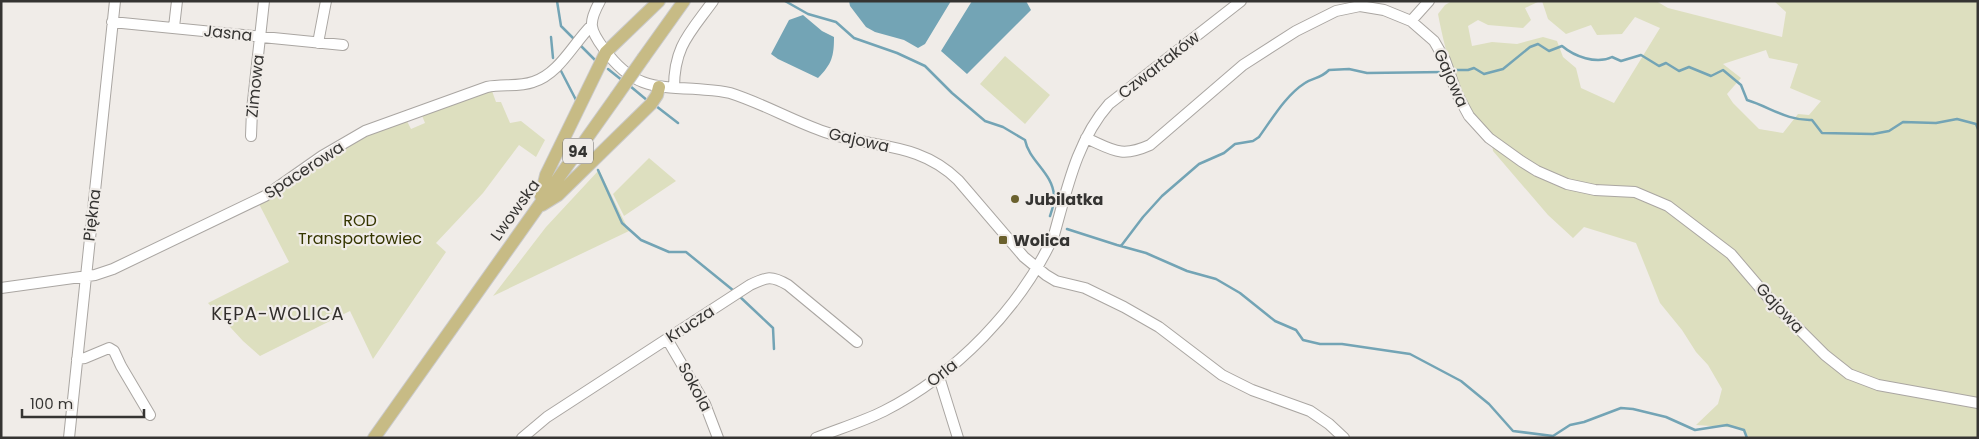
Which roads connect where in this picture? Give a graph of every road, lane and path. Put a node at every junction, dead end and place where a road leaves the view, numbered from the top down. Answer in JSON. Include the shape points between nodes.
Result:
{"nodes":[{"id":1,"x":114,"y":1,"type":"edge"},
{"id":2,"x":177,"y":1,"type":"edge"},
{"id":3,"x":264,"y":1,"type":"edge"},
{"id":4,"x":326,"y":1,"type":"edge"},
{"id":5,"x":600,"y":1,"type":"edge"},
{"id":6,"x":659,"y":1,"type":"edge"},
{"id":7,"x":684,"y":1,"type":"edge"},
{"id":8,"x":713,"y":1,"type":"edge"},
{"id":9,"x":1241,"y":1,"type":"edge"},
{"id":10,"x":1429,"y":1,"type":"edge"},
{"id":11,"x":1411,"y":21,"type":"junction"},
{"id":12,"x":112,"y":22,"type":"junction"},
{"id":13,"x":591,"y":26,"type":"junction"},
{"id":14,"x":174,"y":27,"type":"junction"},
{"id":15,"x":260,"y":37,"type":"junction"},
{"id":16,"x":318,"y":43,"type":"junction"},
{"id":17,"x":343,"y":45,"type":"dead end"},
{"id":18,"x":606,"y":52,"type":"junction"},
{"id":19,"x":659,"y":87,"type":"junction"},
{"id":20,"x":674,"y":88,"type":"junction"},
{"id":21,"x":251,"y":136,"type":"dead end"},
{"id":22,"x":1086,"y":138,"type":"junction"},
{"id":23,"x":537,"y":207,"type":"junction"},
{"id":24,"x":1036,"y":268,"type":"junction"},
{"id":25,"x":85,"y":275,"type":"junction"},
{"id":26,"x":1,"y":288,"type":"edge"},
{"id":27,"x":667,"y":339,"type":"junction"},
{"id":28,"x":858,"y":342,"type":"dead end"},
{"id":29,"x":77,"y":359,"type":"junction"},
{"id":30,"x":939,"y":377,"type":"junction"},
{"id":31,"x":1978,"y":403,"type":"edge"},
{"id":32,"x":150,"y":416,"type":"dead end"},
{"id":33,"x":69,"y":434,"type":"edge"},
{"id":34,"x":374,"y":438,"type":"edge"},
{"id":35,"x":522,"y":438,"type":"edge"},
{"id":36,"x":718,"y":438,"type":"edge"},
{"id":37,"x":816,"y":438,"type":"edge"},
{"id":38,"x":958,"y":438,"type":"edge"},
{"id":39,"x":1344,"y":438,"type":"edge"}],
"edges":[{"from":1,"to":12,"type":"street","name":"Piękna"},
{"from":2,"to":14,"type":"street"},
{"from":3,"to":15,"type":"street","name":"Zimowa"},
{"from":4,"to":16,"type":"street"},
{"from":5,"to":13,"type":"street"},
{"from":6,"to":18,"type":"main road"},
{"from":7,"to":23,"type":"main road","name":"Lwowska","number":"94","bridge":true},
{"from":8,"to":20,"type":"street","via":[[678,53]]},
{"from":9,"to":22,"type":"street","name":"Czwartaków","via":[[1110,104]]},
{"from":10,"to":11,"type":"street"},
{"from":11,"to":22,"type":"street","name":"Gajowa","via":[[1384,10],[1360,6],[1336,11],[1296,31],[1242,65],[1150,145],[1134,152],[1116,151]]},
{"from":11,"to":31,"type":"street","name":"Gajowa","via":[[1434,41],[1449,69],[1457,94],[1478,128],[1529,166],[1558,181],[1585,188],[1635,192],[1668,206],[1731,254],[1772,302],[1825,355],[1859,379]]},
{"from":12,"to":14,"type":"street","name":"Jasna"},
{"from":12,"to":25,"type":"street","name":"Piękna"},
{"from":13,"to":18,"type":"street"},
{"from":13,"to":25,"type":"street","name":"Spacerowa","via":[[541,79],[526,84],[487,87],[373,128],[322,156],[258,200],[112,270]]},
{"from":14,"to":15,"type":"street","name":"Jasna"},
{"from":15,"to":16,"type":"street","name":"Jasna"},
{"from":15,"to":21,"type":"street","name":"Zimowa"},
{"from":16,"to":17,"type":"street","name":"Jasna"},
{"from":18,"to":19,"type":"street","name":"Gajowa","via":[[625,72],[642,83]]},
{"from":18,"to":23,"type":"main road","via":[[546,175]]},
{"from":19,"to":20,"type":"street","name":"Gajowa"},
{"from":19,"to":23,"type":"main road","via":[[651,104],[558,195]]},
{"from":20,"to":24,"type":"street","name":"Gajowa","via":[[729,93],[829,133],[925,156],[958,180]]},
{"from":22,"to":24,"type":"street","via":[[1048,248]]},
{"from":23,"to":34,"type":"main road","name":"Lwowska","number":"94"},
{"from":24,"to":30,"type":"street","name":"Orla","via":[[993,326]]},
{"from":24,"to":39,"type":"street","name":"Gajowa","via":[[1056,281],[1085,288],[1124,306],[1159,327],[1222,375],[1304,408]]},
{"from":25,"to":26,"type":"street","name":"Spacerowa"},
{"from":25,"to":29,"type":"street","name":"Piękna"},
{"from":27,"to":28,"type":"street","name":"Krucza","via":[[765,278],[777,279]]},
{"from":27,"to":35,"type":"street","name":"Krucza","via":[[547,417]]},
{"from":27,"to":36,"type":"street","name":"Sokola","via":[[705,404]]},
{"from":29,"to":32,"type":"street","via":[[109,348],[114,351]]},
{"from":29,"to":33,"type":"street","name":"Piękna"},
{"from":30,"to":37,"type":"street","name":"Orla","via":[[883,411]]},
{"from":30,"to":38,"type":"street"}]}
